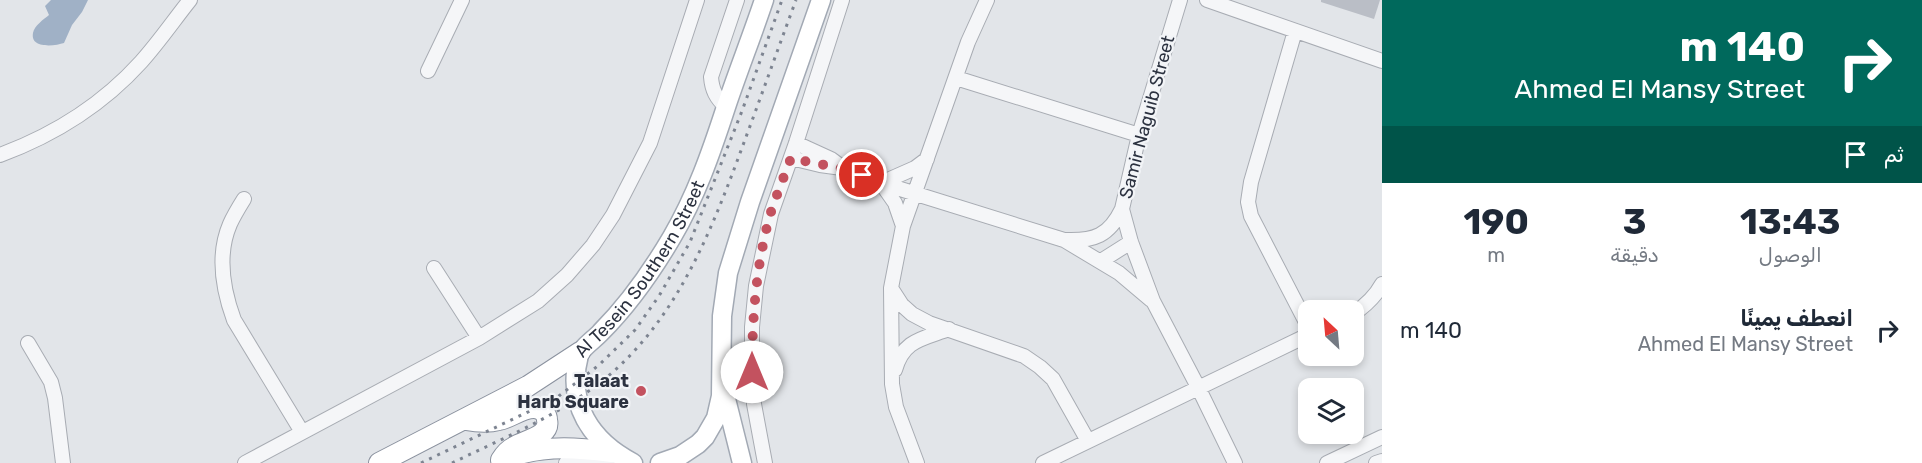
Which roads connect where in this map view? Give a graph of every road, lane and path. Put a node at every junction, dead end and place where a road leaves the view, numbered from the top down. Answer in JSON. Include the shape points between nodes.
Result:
{"nodes":[{"id":1,"x":190,"y":0,"type":"edge"},
{"id":2,"x":462,"y":0,"type":"edge"},
{"id":3,"x":697,"y":0,"type":"edge"},
{"id":4,"x":737,"y":0,"type":"edge"},
{"id":5,"x":764,"y":0,"type":"edge"},
{"id":6,"x":821,"y":0,"type":"edge"},
{"id":7,"x":842,"y":0,"type":"edge"},
{"id":8,"x":987,"y":0,"type":"edge"},
{"id":9,"x":1179,"y":0,"type":"edge"},
{"id":10,"x":1207,"y":0,"type":"edge"},
{"id":11,"x":1224,"y":3,"type":"edge"},
{"id":12,"x":1294,"y":31,"type":"junction"},
{"id":13,"x":1382,"y":61,"type":"edge"},
{"id":14,"x":428,"y":71,"type":"dead end"},
{"id":15,"x":956,"y":78,"type":"junction"},
{"id":16,"x":726,"y":106,"type":"junction"},
{"id":17,"x":1139,"y":135,"type":"junction"},
{"id":18,"x":796,"y":143,"type":"junction"},
{"id":19,"x":0,"y":155,"type":"edge"},
{"id":20,"x":791,"y":158,"type":"junction"},
{"id":21,"x":927,"y":159,"type":"junction"},
{"id":22,"x":843,"y":168,"type":"junction"},
{"id":23,"x":881,"y":183,"type":"junction"},
{"id":24,"x":916,"y":192,"type":"junction"},
{"id":25,"x":244,"y":199,"type":"dead end"},
{"id":26,"x":1122,"y":210,"type":"junction"},
{"id":27,"x":903,"y":226,"type":"junction"},
{"id":28,"x":1064,"y":240,"type":"junction"},
{"id":29,"x":1131,"y":242,"type":"junction"},
{"id":30,"x":1101,"y":261,"type":"junction"},
{"id":31,"x":434,"y":268,"type":"dead end"},
{"id":32,"x":1382,"y":284,"type":"edge"},
{"id":33,"x":891,"y":288,"type":"junction"},
{"id":34,"x":1153,"y":301,"type":"junction"},
{"id":35,"x":1364,"y":306,"type":"edge"},
{"id":36,"x":1298,"y":307,"type":"edge"},
{"id":37,"x":949,"y":330,"type":"junction"},
{"id":38,"x":479,"y":338,"type":"junction"},
{"id":39,"x":1298,"y":340,"type":"edge"},
{"id":40,"x":28,"y":343,"type":"dead end"},
{"id":41,"x":580,"y":352,"type":"junction"},
{"id":42,"x":722,"y":382,"type":"junction"},
{"id":43,"x":892,"y":384,"type":"junction"},
{"id":44,"x":1198,"y":387,"type":"junction"},
{"id":45,"x":465,"y":420,"type":"junction"},
{"id":46,"x":302,"y":432,"type":"junction"},
{"id":47,"x":1382,"y":437,"type":"edge"},
{"id":48,"x":1088,"y":441,"type":"junction"},
{"id":49,"x":628,"y":460,"type":"edge"},
{"id":50,"x":1382,"y":461,"type":"edge"},
{"id":51,"x":497,"y":462,"type":"edge"},
{"id":52,"x":63,"y":463,"type":"edge"},
{"id":53,"x":245,"y":463,"type":"edge"},
{"id":54,"x":379,"y":463,"type":"edge"},
{"id":55,"x":566,"y":463,"type":"edge"},
{"id":56,"x":660,"y":463,"type":"edge"},
{"id":57,"x":742,"y":463,"type":"edge"},
{"id":58,"x":765,"y":463,"type":"edge"},
{"id":59,"x":917,"y":463,"type":"edge"},
{"id":60,"x":1043,"y":463,"type":"edge"},
{"id":61,"x":1235,"y":463,"type":"edge"},
{"id":62,"x":1327,"y":463,"type":"edge"},
{"id":63,"x":1376,"y":463,"type":"edge"}],
"edges":[{"from":1,"to":19,"type":"street","via":[[142,61],[106,96],[65,124]]},
{"from":2,"to":14,"type":"street"},
{"from":3,"to":38,"type":"street","via":[[650,143],[613,215],[567,275],[538,301]]},
{"from":4,"to":16,"type":"street","via":[[711,77],[715,95]]},
{"from":5,"to":16,"type":"main road","name":"Al Tesein Southern Street"},
{"from":6,"to":42,"type":"main road","via":[[728,273],[722,316]]},
{"from":7,"to":18,"type":"street"},
{"from":8,"to":15,"type":"street"},
{"from":9,"to":17,"type":"street","name":"Samir Naguib Street"},
{"from":10,"to":11,"type":"street"},
{"from":11,"to":12,"type":"street"},
{"from":12,"to":13,"type":"street"},
{"from":12,"to":36,"type":"street","via":[[1248,202],[1251,216]]},
{"from":15,"to":17,"type":"street"},
{"from":15,"to":21,"type":"street"},
{"from":16,"to":41,"type":"main road","name":"Al Tesein Southern Street","via":[[705,170],[672,237],[616,316]]},
{"from":17,"to":26,"type":"street","name":"Samir Naguib Street"},
{"from":18,"to":20,"type":"street"},
{"from":18,"to":22,"type":"street"},
{"from":20,"to":22,"type":"street"},
{"from":20,"to":58,"type":"street","via":[[762,249],[752,327],[754,404]]},
{"from":21,"to":23,"type":"street"},
{"from":21,"to":24,"type":"street"},
{"from":22,"to":23,"type":"street"},
{"from":23,"to":24,"type":"street"},
{"from":23,"to":27,"type":"street","via":[[895,203]]},
{"from":24,"to":27,"type":"street"},
{"from":24,"to":28,"type":"street"},
{"from":25,"to":46,"type":"street","via":[[225,241],[223,276],[227,298],[234,320]]},
{"from":26,"to":28,"type":"street","via":[[1115,224],[1104,233],[1085,241]]},
{"from":26,"to":29,"type":"street","name":"Samir Naguib Street"},
{"from":27,"to":33,"type":"street"},
{"from":28,"to":30,"type":"street"},
{"from":29,"to":30,"type":"street"},
{"from":29,"to":34,"type":"street","name":"Samir Naguib Street"},
{"from":30,"to":34,"type":"street"},
{"from":31,"to":38,"type":"street"},
{"from":32,"to":35,"type":"street"},
{"from":33,"to":37,"type":"street","via":[[912,314]]},
{"from":33,"to":43,"type":"street"},
{"from":34,"to":44,"type":"street","name":"Samir Naguib Street"},
{"from":37,"to":43,"type":"street","via":[[924,338],[903,351]]},
{"from":37,"to":48,"type":"street","via":[[1024,356],[1040,367],[1053,379]]},
{"from":38,"to":46,"type":"street"},
{"from":39,"to":44,"type":"street"},
{"from":40,"to":52,"type":"street","via":[[51,381],[56,398]]},
{"from":41,"to":45,"type":"highway","name":"Al Tesein Southern Street","via":[[546,376]]},
{"from":41,"to":49,"type":"main road","via":[[576,384],[587,423]]},
{"from":42,"to":56,"type":"main road","via":[[716,418],[705,436],[690,451]]},
{"from":42,"to":57,"type":"main road"},
{"from":43,"to":59,"type":"street","via":[[896,407]]},
{"from":44,"to":48,"type":"street"},
{"from":44,"to":61,"type":"street","name":"Samir Naguib Street"},
{"from":45,"to":51,"type":"highway","via":[[497,421],[529,408],[546,414],[546,430],[514,446]]},
{"from":45,"to":54,"type":"highway","name":"Al Tesein Southern Street"},
{"from":46,"to":53,"type":"street"},
{"from":47,"to":62,"type":"street"},
{"from":48,"to":60,"type":"street"},
{"from":49,"to":51,"type":"highway","via":[[558,448]]},
{"from":49,"to":55,"type":"street"},
{"from":50,"to":63,"type":"street"}]}
